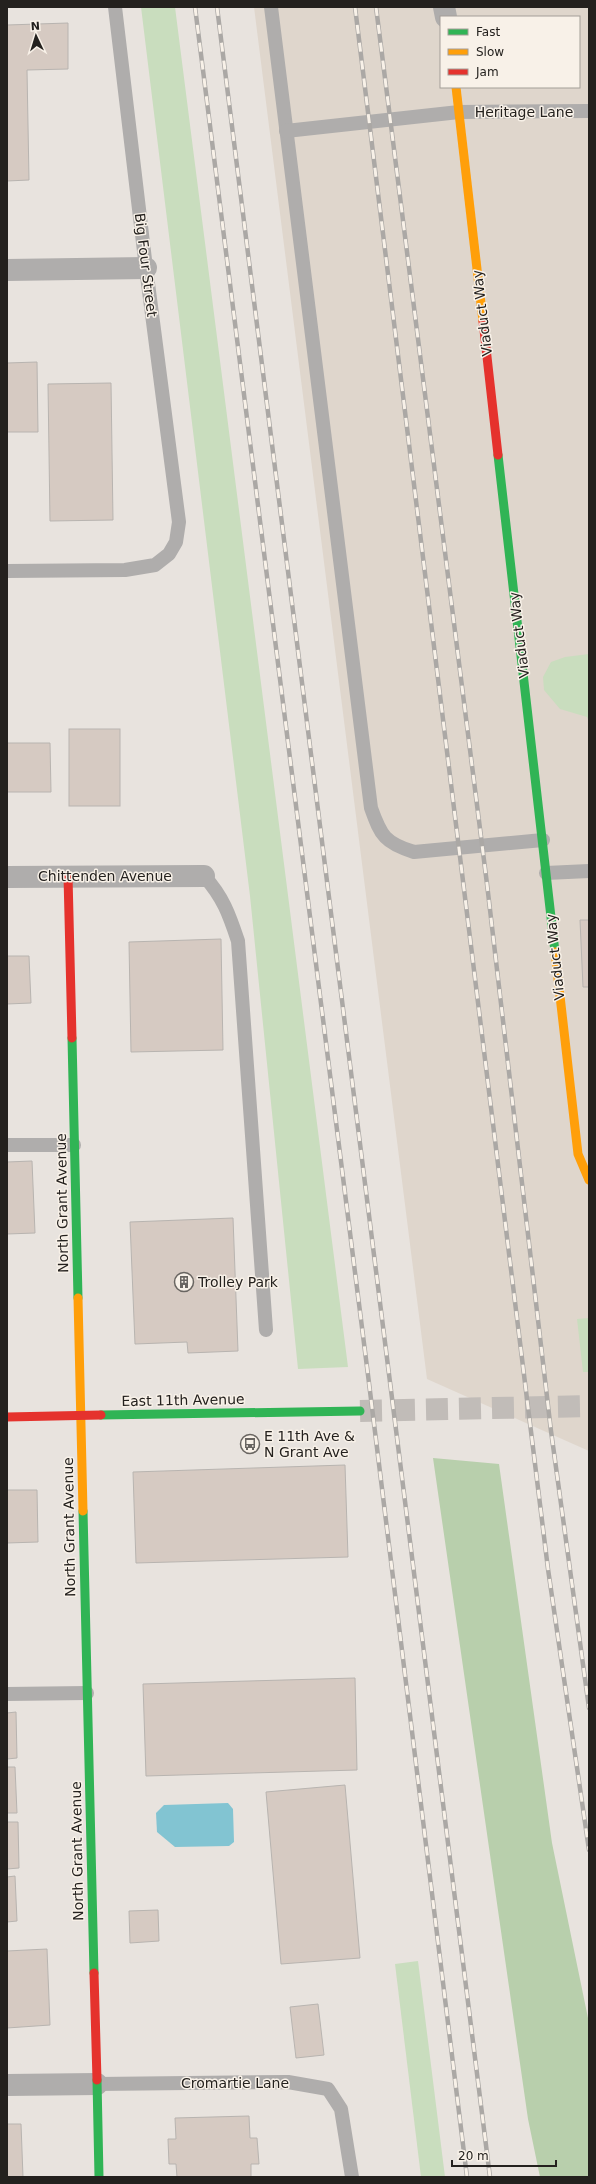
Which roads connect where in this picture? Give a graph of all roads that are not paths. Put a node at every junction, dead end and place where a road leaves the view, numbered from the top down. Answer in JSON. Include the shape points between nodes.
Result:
{"nodes":[{"id":1,"x":115,"y":7,"type":"edge"},
{"id":2,"x":270,"y":7,"type":"edge"},
{"id":3,"x":456,"y":88,"type":"edge"},
{"id":4,"x":589,"y":111,"type":"edge"},
{"id":5,"x":459,"y":112,"type":"junction"},
{"id":6,"x":286,"y":131,"type":"junction"},
{"id":7,"x":146,"y":268,"type":"junction"},
{"id":8,"x":7,"y":270,"type":"edge"},
{"id":9,"x":7,"y":571,"type":"edge"},
{"id":10,"x":543,"y":840,"type":"junction"},
{"id":11,"x":589,"y":871,"type":"edge"},
{"id":12,"x":546,"y":872,"type":"junction"},
{"id":13,"x":68,"y":876,"type":"junction"},
{"id":14,"x":204,"y":876,"type":"joint"},
{"id":15,"x":7,"y":877,"type":"edge"},
{"id":16,"x":7,"y":1145,"type":"edge"},
{"id":17,"x":74,"y":1145,"type":"junction"},
{"id":18,"x":589,"y":1180,"type":"edge"},
{"id":19,"x":266,"y":1330,"type":"dead end"},
{"id":20,"x":360,"y":1410,"type":"tunnel mouth"},
{"id":21,"x":81,"y":1416,"type":"junction"},
{"id":22,"x":7,"y":1417,"type":"edge"},
{"id":23,"x":87,"y":1693,"type":"junction"},
{"id":24,"x":7,"y":1694,"type":"edge"},
{"id":25,"x":97,"y":2084,"type":"junction"},
{"id":26,"x":7,"y":2085,"type":"edge"},
{"id":27,"x":99,"y":2177,"type":"edge"},
{"id":28,"x":352,"y":2177,"type":"edge"}],
"edges":[{"from":1,"to":7,"type":"lane","name":"Big Four Street"},
{"from":2,"to":6,"type":"lane"},
{"from":3,"to":5,"type":"street","name":"Viaduct Way"},
{"from":4,"to":5,"type":"lane","name":"Heritage Lane"},
{"from":5,"to":6,"type":"lane","name":"Heritage Lane"},
{"from":5,"to":10,"type":"street","name":"Viaduct Way"},
{"from":6,"to":10,"type":"lane","via":[[371,808],[379,830],[394,846],[414,852]]},
{"from":7,"to":8,"type":"street"},
{"from":7,"to":9,"type":"lane","name":"Big Four Street","via":[[179,522],[176,542],[169,554],[155,565],[125,570]]},
{"from":10,"to":12,"type":"street","name":"Viaduct Way"},
{"from":11,"to":12,"type":"lane"},
{"from":12,"to":18,"type":"street","name":"Viaduct Way","via":[[578,1154]]},
{"from":13,"to":14,"type":"street","name":"Chittenden Avenue"},
{"from":13,"to":15,"type":"street","name":"Chittenden Avenue"},
{"from":13,"to":17,"type":"street","name":"North Grant Avenue"},
{"from":14,"to":19,"type":"lane","via":[[218,891],[228,909],[238,941]]},
{"from":16,"to":17,"type":"lane"},
{"from":17,"to":21,"type":"street","name":"North Grant Avenue"},
{"from":20,"to":21,"type":"street","name":"East 11th Avenue"},
{"from":21,"to":22,"type":"street","name":"East 11th Avenue"},
{"from":21,"to":23,"type":"street","name":"North Grant Avenue"},
{"from":23,"to":24,"type":"lane"},
{"from":23,"to":25,"type":"street","name":"North Grant Avenue"},
{"from":25,"to":26,"type":"street"},
{"from":25,"to":27,"type":"street","name":"North Grant Avenue"},
{"from":25,"to":28,"type":"lane","name":"Cromartie Lane","via":[[288,2082],[328,2089],[341,2109]]}]}
